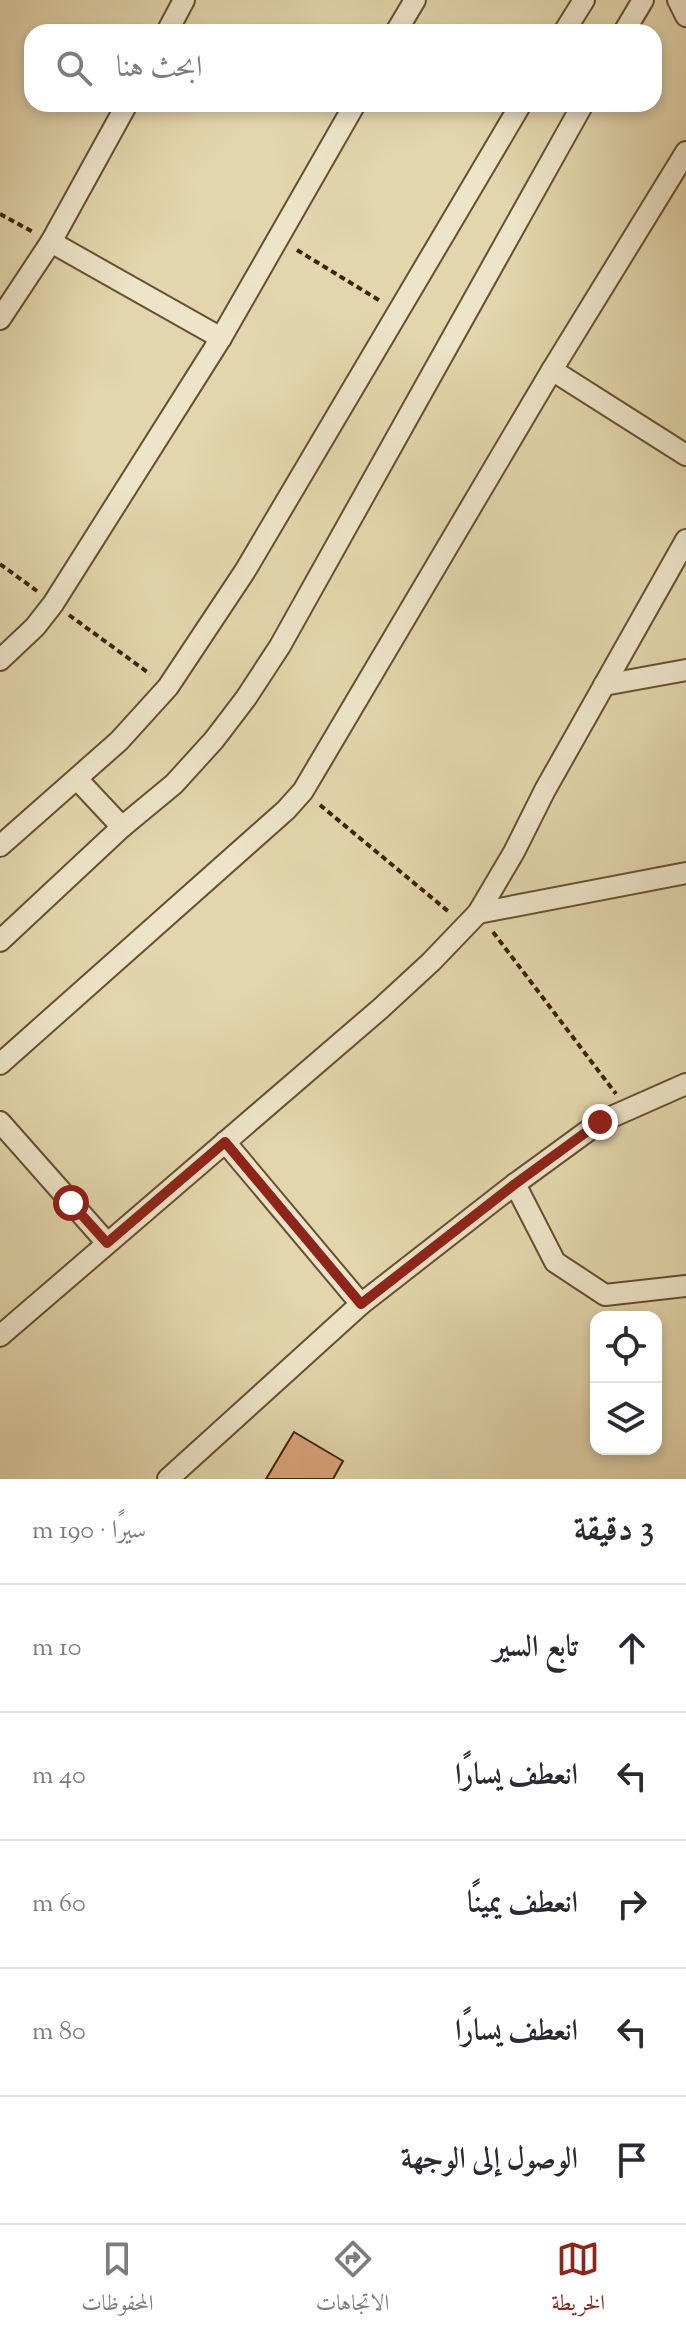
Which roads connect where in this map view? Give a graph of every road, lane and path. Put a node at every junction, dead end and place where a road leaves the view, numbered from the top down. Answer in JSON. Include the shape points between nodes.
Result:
{"nodes":[{"id":1,"x":184,"y":0,"type":"edge"},
{"id":2,"x":415,"y":0,"type":"edge"},
{"id":3,"x":584,"y":0,"type":"edge"},
{"id":4,"x":643,"y":0,"type":"edge"},
{"id":5,"x":678,"y":0,"type":"edge"},
{"id":6,"x":686,"y":16,"type":"edge"},
{"id":7,"x":171,"y":24,"type":"edge"},
{"id":8,"x":401,"y":24,"type":"edge"},
{"id":9,"x":569,"y":24,"type":"edge"},
{"id":10,"x":629,"y":24,"type":"edge"},
{"id":11,"x":123,"y":112,"type":"edge"},
{"id":12,"x":350,"y":112,"type":"edge"},
{"id":13,"x":516,"y":112,"type":"edge"},
{"id":14,"x":579,"y":112,"type":"edge"},
{"id":15,"x":686,"y":152,"type":"edge"},
{"id":16,"x":0,"y":214,"type":"edge"},
{"id":17,"x":278,"y":239,"type":"junction"},
{"id":18,"x":51,"y":242,"type":"junction"},
{"id":19,"x":396,"y":312,"type":"junction"},
{"id":20,"x":0,"y":319,"type":"edge"},
{"id":21,"x":221,"y":338,"type":"junction"},
{"id":22,"x":552,"y":370,"type":"junction"},
{"id":23,"x":686,"y":455,"type":"edge"},
{"id":24,"x":686,"y":540,"type":"edge"},
{"id":25,"x":0,"y":564,"type":"edge"},
{"id":26,"x":53,"y":604,"type":"junction"},
{"id":27,"x":0,"y":660,"type":"edge"},
{"id":28,"x":686,"y":670,"type":"edge"},
{"id":29,"x":604,"y":685,"type":"junction"},
{"id":30,"x":168,"y":687,"type":"junction"},
{"id":31,"x":78,"y":780,"type":"junction"},
{"id":32,"x":303,"y":791,"type":"junction"},
{"id":33,"x":122,"y":827,"type":"junction"},
{"id":34,"x":0,"y":846,"type":"edge"},
{"id":35,"x":686,"y":873,"type":"edge"},
{"id":36,"x":472,"y":919,"type":"junction"},
{"id":37,"x":0,"y":941,"type":"edge"},
{"id":38,"x":0,"y":1064,"type":"edge"},
{"id":39,"x":686,"y":1084,"type":"edge"},
{"id":40,"x":627,"y":1109,"type":"junction"},
{"id":41,"x":0,"y":1122,"type":"edge"},
{"id":42,"x":225,"y":1142,"type":"junction"},
{"id":43,"x":515,"y":1184,"type":"junction"},
{"id":44,"x":107,"y":1243,"type":"junction"},
{"id":45,"x":686,"y":1286,"type":"edge"},
{"id":46,"x":361,"y":1304,"type":"junction"},
{"id":47,"x":0,"y":1336,"type":"edge"},
{"id":48,"x":168,"y":1479,"type":"edge"}],
"edges":[{"from":1,"to":7,"type":"street"},
{"from":2,"to":8,"type":"street"},
{"from":3,"to":9,"type":"street"},
{"from":4,"to":10,"type":"street"},
{"from":5,"to":6,"type":"street"},
{"from":11,"to":18,"type":"street"},
{"from":12,"to":17,"type":"street"},
{"from":13,"to":19,"type":"street"},
{"from":14,"to":33,"type":"street","via":[[280,646],[214,740],[174,784]]},
{"from":15,"to":22,"type":"street"},
{"from":16,"to":18,"type":"path"},
{"from":17,"to":19,"type":"path"},
{"from":17,"to":21,"type":"street"},
{"from":18,"to":20,"type":"street"},
{"from":18,"to":21,"type":"street"},
{"from":19,"to":30,"type":"street","via":[[237,584]]},
{"from":21,"to":26,"type":"street"},
{"from":22,"to":23,"type":"street"},
{"from":22,"to":32,"type":"street"},
{"from":24,"to":29,"type":"street"},
{"from":25,"to":26,"type":"path"},
{"from":26,"to":27,"type":"street"},
{"from":26,"to":30,"type":"path"},
{"from":28,"to":29,"type":"street"},
{"from":29,"to":36,"type":"street"},
{"from":30,"to":31,"type":"street"},
{"from":31,"to":33,"type":"street"},
{"from":31,"to":34,"type":"street"},
{"from":32,"to":36,"type":"path"},
{"from":32,"to":38,"type":"street"},
{"from":33,"to":37,"type":"street"},
{"from":35,"to":36,"type":"street"},
{"from":36,"to":40,"type":"path"},
{"from":36,"to":42,"type":"street","via":[[380,1009]]},
{"from":39,"to":40,"type":"street"},
{"from":40,"to":43,"type":"street","via":[[600,1122]]},
{"from":41,"to":44,"type":"street"},
{"from":42,"to":44,"type":"street"},
{"from":42,"to":46,"type":"street"},
{"from":43,"to":45,"type":"street","via":[[555,1262],[605,1295]]},
{"from":43,"to":46,"type":"street"},
{"from":44,"to":47,"type":"street"},
{"from":46,"to":48,"type":"street"}]}
